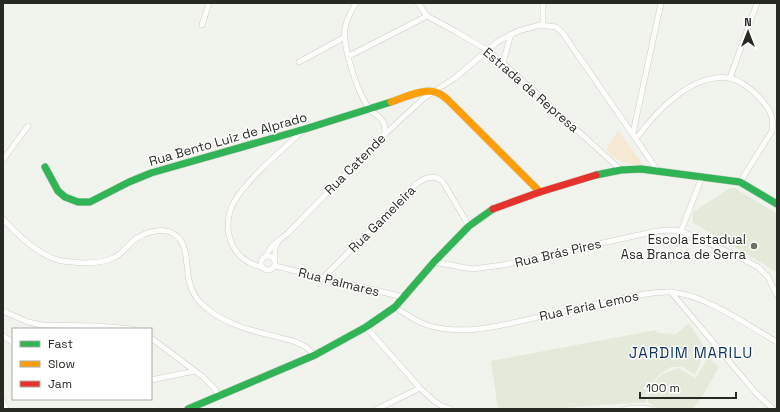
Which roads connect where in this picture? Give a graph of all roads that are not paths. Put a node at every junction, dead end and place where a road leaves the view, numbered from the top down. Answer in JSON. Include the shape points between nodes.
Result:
{"nodes":[{"id":1,"x":209,"y":3,"type":"edge"},
{"id":2,"x":356,"y":3,"type":"edge"},
{"id":3,"x":418,"y":3,"type":"edge"},
{"id":4,"x":543,"y":3,"type":"edge"},
{"id":5,"x":661,"y":3,"type":"edge"},
{"id":6,"x":757,"y":3,"type":"edge"},
{"id":7,"x":427,"y":16,"type":"junction"},
{"id":8,"x":202,"y":25,"type":"dead end"},
{"id":9,"x":543,"y":25,"type":"junction"},
{"id":10,"x":511,"y":34,"type":"junction"},
{"id":11,"x":345,"y":37,"type":"junction"},
{"id":12,"x":487,"y":50,"type":"junction"},
{"id":13,"x":349,"y":56,"type":"junction"},
{"id":14,"x":298,"y":62,"type":"dead end"},
{"id":15,"x":502,"y":63,"type":"junction"},
{"id":16,"x":730,"y":78,"type":"junction"},
{"id":17,"x":435,"y":91,"type":"junction"},
{"id":18,"x":369,"y":109,"type":"junction"},
{"id":19,"x":28,"y":126,"type":"dead end"},
{"id":20,"x":305,"y":129,"type":"junction"},
{"id":21,"x":633,"y":133,"type":"junction"},
{"id":22,"x":385,"y":134,"type":"junction"},
{"id":23,"x":636,"y":139,"type":"junction"},
{"id":24,"x":3,"y":160,"type":"edge"},
{"id":25,"x":45,"y":167,"type":"dead end"},
{"id":26,"x":621,"y":170,"type":"junction"},
{"id":27,"x":658,"y":171,"type":"junction"},
{"id":28,"x":702,"y":177,"type":"junction"},
{"id":29,"x":740,"y":182,"type":"junction"},
{"id":30,"x":540,"y":192,"type":"junction"},
{"id":31,"x":777,"y":204,"type":"edge"},
{"id":32,"x":3,"y":219,"type":"edge"},
{"id":33,"x":469,"y":226,"type":"junction"},
{"id":34,"x":681,"y":231,"type":"junction"},
{"id":35,"x":278,"y":242,"type":"junction"},
{"id":36,"x":266,"y":256,"type":"junction"},
{"id":37,"x":275,"y":260,"type":"junction"},
{"id":38,"x":434,"y":262,"type":"junction"},
{"id":39,"x":262,"y":266,"type":"junction"},
{"id":40,"x":275,"y":266,"type":"junction"},
{"id":41,"x":323,"y":278,"type":"junction"},
{"id":42,"x":671,"y":292,"type":"junction"},
{"id":43,"x":777,"y":295,"type":"edge"},
{"id":44,"x":403,"y":297,"type":"junction"},
{"id":45,"x":396,"y":307,"type":"junction"},
{"id":46,"x":3,"y":311,"type":"edge"},
{"id":47,"x":366,"y":327,"type":"junction"},
{"id":48,"x":121,"y":328,"type":"edge"},
{"id":49,"x":3,"y":336,"type":"edge"},
{"id":50,"x":152,"y":339,"type":"edge"},
{"id":51,"x":12,"y":341,"type":"edge"},
{"id":52,"x":777,"y":342,"type":"edge"},
{"id":53,"x":314,"y":355,"type":"junction"},
{"id":54,"x":195,"y":371,"type":"junction"},
{"id":55,"x":152,"y":380,"type":"edge"},
{"id":56,"x":420,"y":388,"type":"junction"},
{"id":57,"x":218,"y":396,"type":"junction"},
{"id":58,"x":3,"y":401,"type":"edge"},
{"id":59,"x":6,"y":409,"type":"edge"},
{"id":60,"x":188,"y":409,"type":"edge"},
{"id":61,"x":377,"y":409,"type":"edge"},
{"id":62,"x":451,"y":409,"type":"edge"},
{"id":63,"x":624,"y":409,"type":"edge"},
{"id":64,"x":650,"y":409,"type":"edge"},
{"id":65,"x":773,"y":409,"type":"edge"}],
"edges":[{"from":1,"to":8,"type":"street"},
{"from":2,"to":11,"type":"street","via":[[347,21]]},
{"from":3,"to":7,"type":"street","name":"Estrada da Represa"},
{"from":4,"to":9,"type":"street"},
{"from":5,"to":21,"type":"street"},
{"from":6,"to":16,"type":"street"},
{"from":7,"to":12,"type":"street","name":"Estrada da Represa"},
{"from":7,"to":13,"type":"street"},
{"from":9,"to":10,"type":"street","name":"Rua Catende"},
{"from":9,"to":21,"type":"street","via":[[556,27],[562,32]]},
{"from":10,"to":12,"type":"street","name":"Rua Catende"},
{"from":10,"to":15,"type":"street"},
{"from":11,"to":13,"type":"street"},
{"from":11,"to":14,"type":"street"},
{"from":12,"to":15,"type":"street","name":"Estrada da Represa"},
{"from":12,"to":17,"type":"street","name":"Rua Catende","via":[[455,78]]},
{"from":13,"to":18,"type":"street","via":[[357,84]]},
{"from":15,"to":26,"type":"street","name":"Estrada da Represa"},
{"from":16,"to":23,"type":"street","via":[[703,80],[690,86],[651,120]]},
{"from":16,"to":29,"type":"street","via":[[752,90],[773,118],[772,131]]},
{"from":17,"to":18,"type":"main road","name":"Rua Bento Luiz de Alprado","via":[[418,93]]},
{"from":17,"to":22,"type":"street","name":"Rua Catende"},
{"from":17,"to":30,"type":"main road","via":[[452,103]]},
{"from":18,"to":20,"type":"main road","name":"Rua Bento Luiz de Alprado"},
{"from":18,"to":22,"type":"street","via":[[384,123]]},
{"from":19,"to":24,"type":"street"},
{"from":20,"to":25,"type":"main road","name":"Rua Bento Luiz de Alprado","via":[[177,165],[129,182],[90,202],[78,202],[65,197],[50,180]]},
{"from":20,"to":39,"type":"street","name":"Rua Palmares","via":[[252,179],[233,203],[228,227],[234,249],[239,256]]},
{"from":21,"to":23,"type":"street"},
{"from":22,"to":35,"type":"street","name":"Rua Catende"},
{"from":23,"to":27,"type":"street"},
{"from":26,"to":27,"type":"main road"},
{"from":26,"to":30,"type":"main road"},
{"from":27,"to":28,"type":"main road"},
{"from":28,"to":29,"type":"main road"},
{"from":28,"to":34,"type":"street"},
{"from":29,"to":31,"type":"main road"},
{"from":30,"to":33,"type":"main road","via":[[495,208]]},
{"from":32,"to":53,"type":"street","via":[[42,253],[50,258],[69,262],[105,261],[116,257],[141,236],[163,231],[171,233],[179,238],[184,248],[188,280],[202,305],[233,324],[296,342]]},
{"from":33,"to":38,"type":"main road"},
{"from":33,"to":41,"type":"street","name":"Rua Gameleira","via":[[443,182],[433,177],[425,178],[415,185]]},
{"from":34,"to":38,"type":"street","name":"Rua Brás Pires","via":[[657,231],[480,269]]},
{"from":34,"to":43,"type":"street","name":"Rua Brás Pires","via":[[762,269]]},
{"from":35,"to":36,"type":"street","name":"Rua Catende","via":[[271,246]]},
{"from":35,"to":37,"type":"street","via":[[275,247]]},
{"from":36,"to":37,"type":"street"},
{"from":36,"to":39,"type":"street","via":[[262,260]]},
{"from":37,"to":40,"type":"street"},
{"from":38,"to":44,"type":"main road"},
{"from":39,"to":40,"type":"street","name":"Rua Palmares","via":[[269,270]]},
{"from":40,"to":41,"type":"street","name":"Rua Palmares"},
{"from":41,"to":44,"type":"street","name":"Rua Palmares"},
{"from":42,"to":45,"type":"street","name":"Rua Faria Lemos","via":[[650,293],[504,324],[460,330],[426,325]]},
{"from":42,"to":52,"type":"street","name":"Rua Faria Lemos","via":[[701,300]]},
{"from":42,"to":65,"type":"street","via":[[755,392]]},
{"from":44,"to":45,"type":"main road"},
{"from":45,"to":47,"type":"main road"},
{"from":46,"to":48,"type":"street","via":[[42,325]]},
{"from":47,"to":53,"type":"main road"},
{"from":47,"to":56,"type":"street"},
{"from":49,"to":51,"type":"street"},
{"from":50,"to":54,"type":"street"},
{"from":53,"to":57,"type":"main road"},
{"from":54,"to":55,"type":"street"},
{"from":54,"to":57,"type":"street","via":[[208,382]]},
{"from":56,"to":61,"type":"street"},
{"from":56,"to":62,"type":"street","via":[[434,401]]},
{"from":57,"to":60,"type":"main road"},
{"from":58,"to":59,"type":"street"},
{"from":63,"to":64,"type":"street"}]}
